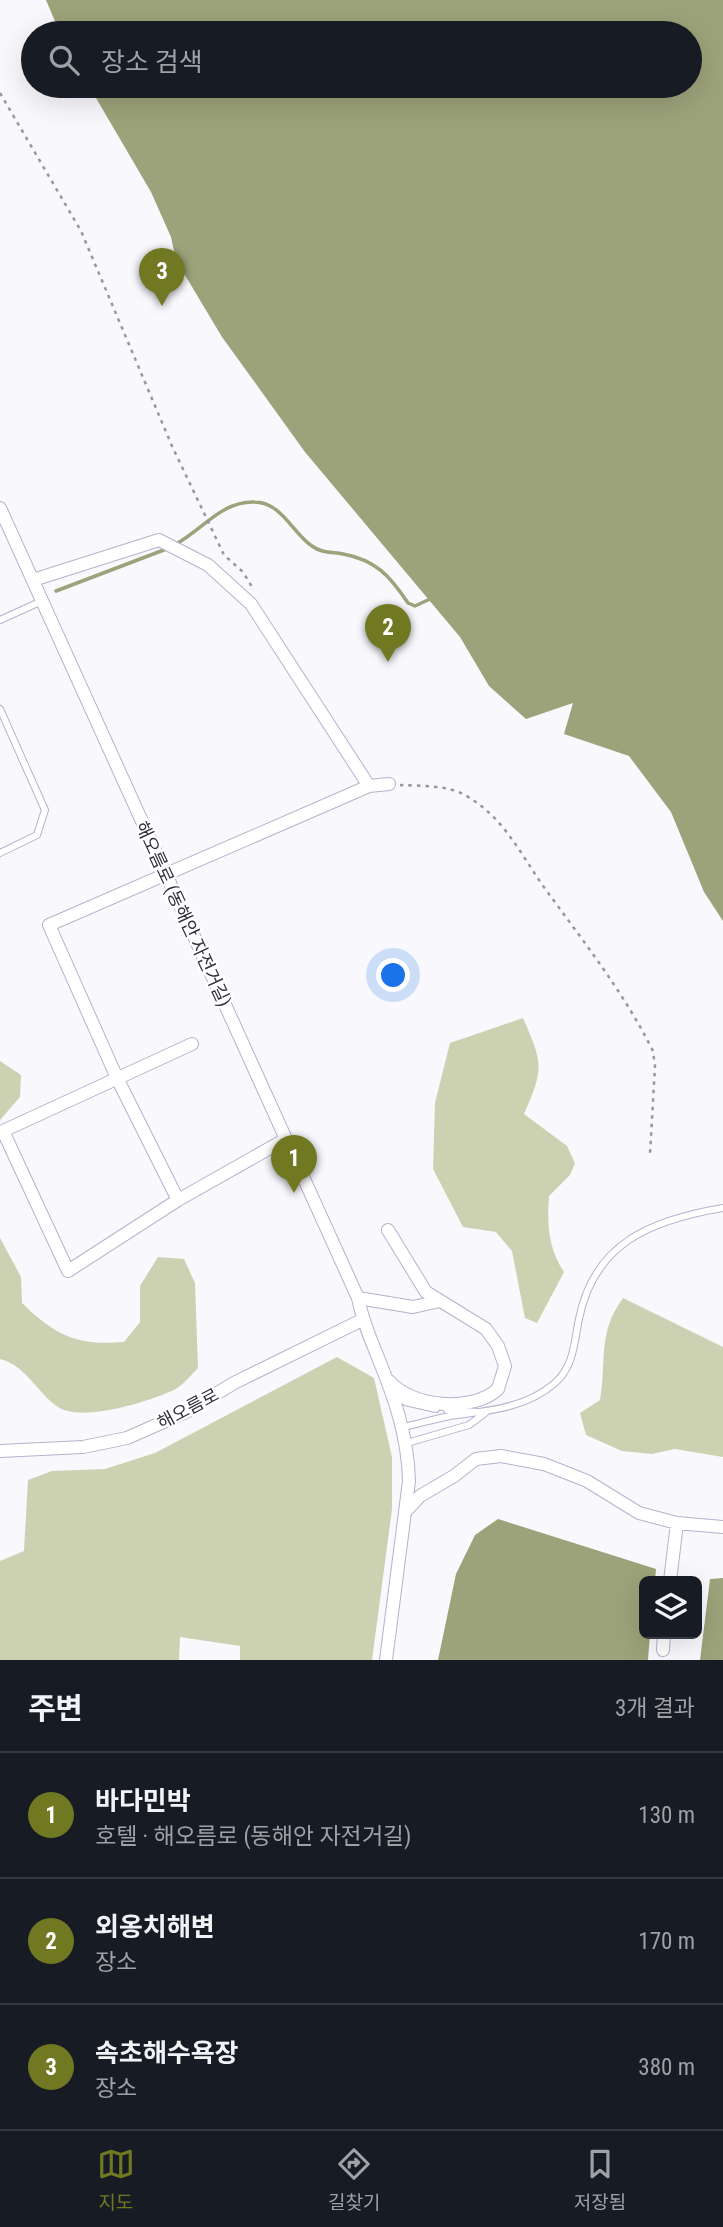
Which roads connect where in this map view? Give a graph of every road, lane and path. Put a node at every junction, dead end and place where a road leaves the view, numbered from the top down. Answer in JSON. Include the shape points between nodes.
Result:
{"nodes":[{"id":1,"x":0,"y":93,"type":"edge"},
{"id":2,"x":0,"y":508,"type":"edge"},
{"id":3,"x":218,"y":541,"type":"dead end"},
{"id":4,"x":33,"y":580,"type":"junction"},
{"id":5,"x":42,"y":601,"type":"junction"},
{"id":6,"x":0,"y":620,"type":"edge"},
{"id":7,"x":0,"y":709,"type":"edge"},
{"id":8,"x":389,"y":784,"type":"joint"},
{"id":9,"x":369,"y":786,"type":"junction"},
{"id":10,"x":0,"y":853,"type":"edge"},
{"id":11,"x":164,"y":874,"type":"junction"},
{"id":12,"x":192,"y":1044,"type":"dead end"},
{"id":13,"x":117,"y":1078,"type":"junction"},
{"id":14,"x":286,"y":1139,"type":"junction"},
{"id":15,"x":650,"y":1154,"type":"dead end"},
{"id":16,"x":178,"y":1200,"type":"junction"},
{"id":17,"x":723,"y":1209,"type":"edge"},
{"id":18,"x":388,"y":1230,"type":"dead end"},
{"id":19,"x":358,"y":1298,"type":"junction"},
{"id":20,"x":440,"y":1301,"type":"junction"},
{"id":21,"x":362,"y":1320,"type":"junction"},
{"id":22,"x":387,"y":1381,"type":"junction"},
{"id":23,"x":487,"y":1412,"type":"junction"},
{"id":24,"x":403,"y":1427,"type":"junction"},
{"id":25,"x":407,"y":1443,"type":"junction"},
{"id":26,"x":0,"y":1451,"type":"edge"},
{"id":27,"x":406,"y":1511,"type":"junction"},
{"id":28,"x":677,"y":1523,"type":"junction"},
{"id":29,"x":723,"y":1527,"type":"edge"},
{"id":30,"x":671,"y":1576,"type":"edge"},
{"id":31,"x":664,"y":1639,"type":"edge"},
{"id":32,"x":663,"y":1650,"type":"dead end"},
{"id":33,"x":386,"y":1660,"type":"edge"}],
"edges":[{"from":1,"to":3,"type":"path","via":[[81,231]]},
{"from":2,"to":4,"type":"street","name":"해오름로 (동해안 자전거길)"},
{"from":4,"to":5,"type":"street","name":"해오름로 (동해안 자전거길)"},
{"from":4,"to":9,"type":"street","via":[[159,540],[208,565],[251,604]]},
{"from":5,"to":6,"type":"lane"},
{"from":5,"to":11,"type":"street","name":"해오름로 (동해안 자전거길)"},
{"from":7,"to":10,"type":"lane","via":[[45,810],[37,835]]},
{"from":8,"to":9,"type":"street"},
{"from":8,"to":15,"type":"path","via":[[461,792],[490,811],[515,840],[603,968],[653,1051]]},
{"from":9,"to":11,"type":"street"},
{"from":11,"to":13,"type":"street","via":[[49,925]]},
{"from":11,"to":14,"type":"street","name":"해오름로 (동해안 자전거길)"},
{"from":12,"to":13,"type":"street"},
{"from":13,"to":16,"type":"street"},
{"from":13,"to":16,"type":"street","via":[[3,1131],[68,1271]]},
{"from":14,"to":16,"type":"street"},
{"from":14,"to":19,"type":"street","name":"해오름로 (동해안 자전거길)"},
{"from":17,"to":23,"type":"lane","via":[[667,1223],[616,1248],[589,1280],[568,1367],[538,1395]]},
{"from":18,"to":20,"type":"street","via":[[426,1292]]},
{"from":19,"to":20,"type":"street","via":[[413,1307]]},
{"from":19,"to":21,"type":"street","name":"해오름로 (동해안 자전거길)"},
{"from":20,"to":22,"type":"street","via":[[481,1324],[503,1356],[502,1382],[491,1395],[472,1402],[440,1402],[400,1391]]},
{"from":21,"to":22,"type":"street","name":"해오름로 (동해안 자전거길)"},
{"from":21,"to":26,"type":"street","name":"해오름로","via":[[128,1438],[73,1448]]},
{"from":22,"to":23,"type":"lane","via":[[398,1398],[415,1405]]},
{"from":22,"to":24,"type":"street","name":"해오름로 (동해안 자전거길)"},
{"from":23,"to":24,"type":"lane"},
{"from":23,"to":25,"type":"lane","via":[[469,1425]]},
{"from":24,"to":25,"type":"street","name":"해오름로 (동해안 자전거길)"},
{"from":25,"to":27,"type":"street","name":"해오름로 (동해안 자전거길)","via":[[410,1481]]},
{"from":27,"to":28,"type":"street","via":[[419,1496],[475,1459],[501,1456],[544,1464],[587,1481],[639,1513]]},
{"from":27,"to":33,"type":"street","name":"해오름로 (동해안 자전거길)"},
{"from":28,"to":29,"type":"street"},
{"from":28,"to":30,"type":"street"},
{"from":31,"to":32,"type":"street"}]}
